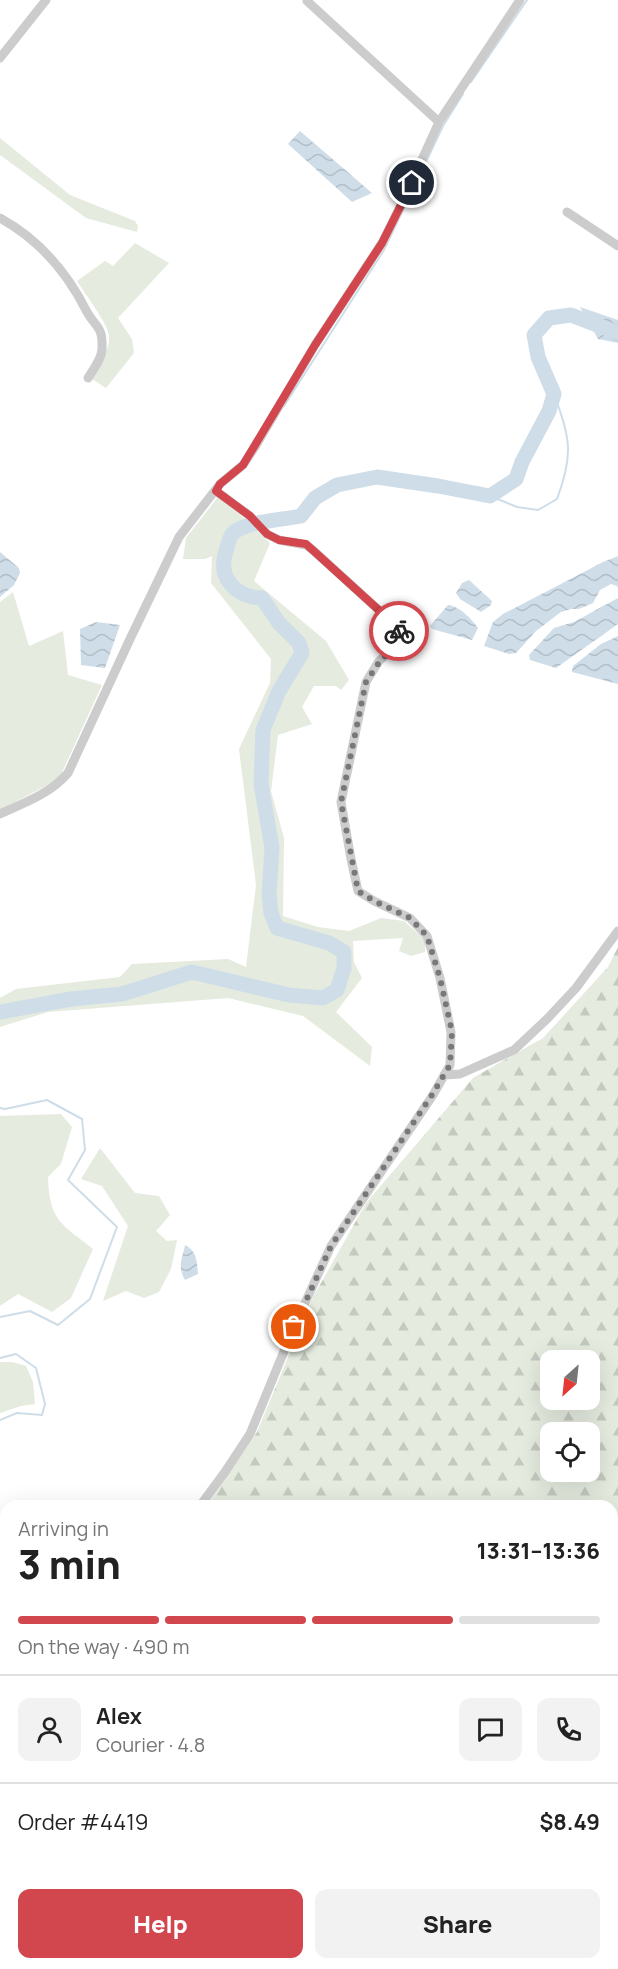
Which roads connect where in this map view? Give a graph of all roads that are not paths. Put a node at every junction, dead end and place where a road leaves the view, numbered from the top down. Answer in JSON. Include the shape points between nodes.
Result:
{"nodes":[{"id":1,"x":46,"y":0,"type":"edge"},
{"id":2,"x":520,"y":0,"type":"edge"},
{"id":3,"x":307,"y":1,"type":"edge"},
{"id":4,"x":0,"y":58,"type":"edge"},
{"id":5,"x":439,"y":122,"type":"junction"},
{"id":6,"x":567,"y":212,"type":"dead end"},
{"id":7,"x":0,"y":218,"type":"edge"},
{"id":8,"x":618,"y":246,"type":"edge"},
{"id":9,"x":88,"y":378,"type":"dead end"},
{"id":10,"x":216,"y":491,"type":"junction"},
{"id":11,"x":0,"y":814,"type":"edge"},
{"id":12,"x":618,"y":931,"type":"edge"},
{"id":13,"x":444,"y":1076,"type":"junction"},
{"id":14,"x":204,"y":1500,"type":"edge"}],
"edges":[{"from":1,"to":4,"type":"street"},
{"from":2,"to":5,"type":"street"},
{"from":3,"to":5,"type":"street"},
{"from":5,"to":10,"type":"street","via":[[382,243],[243,465]]},
{"from":6,"to":8,"type":"street"},
{"from":7,"to":9,"type":"street","via":[[38,243],[78,292],[101,330],[102,352]]},
{"from":10,"to":11,"type":"street","via":[[179,537],[68,773],[58,785]]},
{"from":10,"to":13,"type":"street","via":[[267,534],[306,544],[401,634],[396,646],[366,682],[341,802],[358,891],[410,918],[427,936],[452,1032],[450,1065]]},
{"from":12,"to":13,"type":"street","via":[[576,988],[514,1050],[460,1074]]},
{"from":13,"to":14,"type":"street","via":[[331,1246],[250,1434]]}]}
